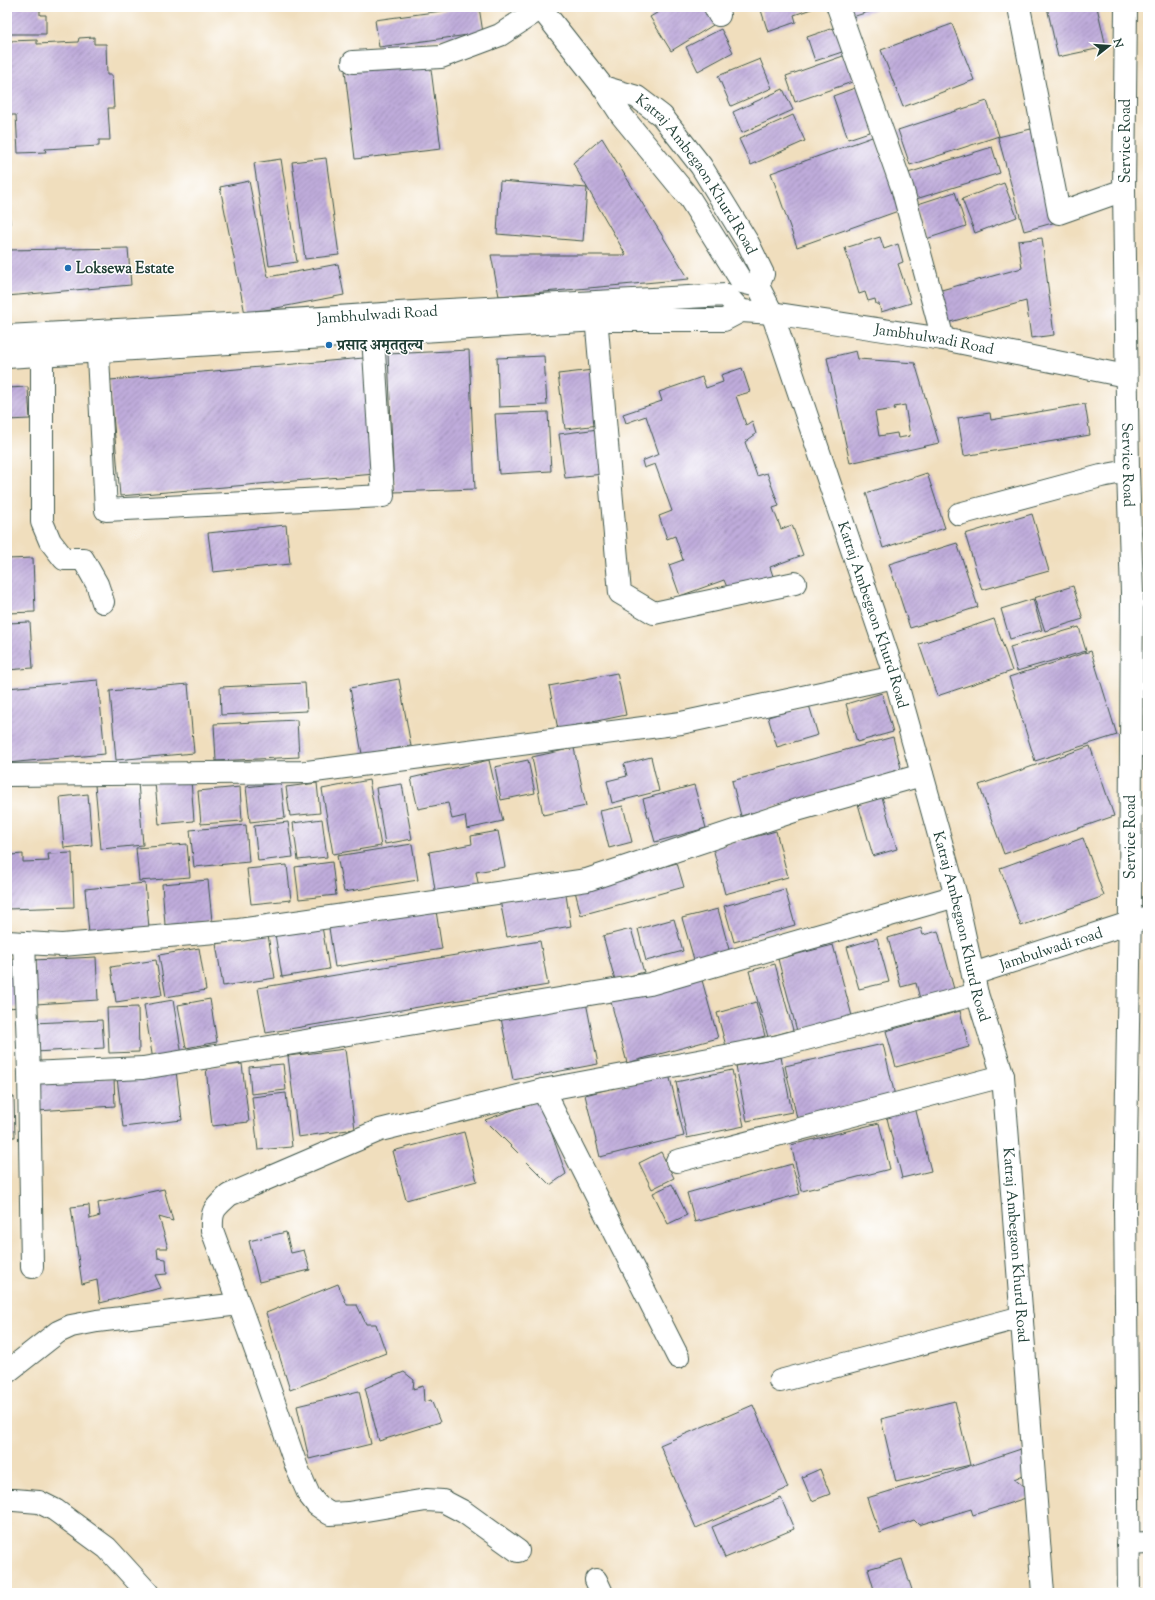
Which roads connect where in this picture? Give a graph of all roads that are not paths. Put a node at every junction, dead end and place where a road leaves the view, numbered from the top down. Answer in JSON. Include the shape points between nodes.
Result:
{"nodes":[{"id":1,"x":838,"y":7,"type":"edge"},
{"id":2,"x":1019,"y":7,"type":"edge"},
{"id":3,"x":1126,"y":7,"type":"edge"},
{"id":4,"x":541,"y":8,"type":"edge"},
{"id":5,"x":353,"y":62,"type":"dead end"},
{"id":6,"x":603,"y":87,"type":"junction"},
{"id":7,"x":1124,"y":190,"type":"junction"},
{"id":8,"x":758,"y":286,"type":"junction"},
{"id":9,"x":596,"y":311,"type":"junction"},
{"id":10,"x":772,"y":313,"type":"junction"},
{"id":11,"x":372,"y":324,"type":"junction"},
{"id":12,"x":7,"y":336,"type":"edge"},
{"id":13,"x":943,"y":339,"type":"junction"},
{"id":14,"x":97,"y":341,"type":"junction"},
{"id":15,"x":40,"y":345,"type":"junction"},
{"id":16,"x":7,"y":357,"type":"edge"},
{"id":17,"x":1126,"y":376,"type":"junction"},
{"id":18,"x":1128,"y":471,"type":"junction"},
{"id":19,"x":959,"y":514,"type":"dead end"},
{"id":20,"x":795,"y":583,"type":"dead end"},
{"id":21,"x":103,"y":602,"type":"dead end"},
{"id":22,"x":895,"y":677,"type":"junction"},
{"id":23,"x":7,"y":775,"type":"edge"},
{"id":24,"x":922,"y":775,"type":"junction"},
{"id":25,"x":956,"y":896,"type":"junction"},
{"id":26,"x":1139,"y":911,"type":"edge"},
{"id":27,"x":16,"y":942,"type":"edge"},
{"id":28,"x":975,"y":984,"type":"junction"},
{"id":29,"x":29,"y":1073,"type":"junction"},
{"id":30,"x":1003,"y":1076,"type":"junction"},
{"id":31,"x":543,"y":1090,"type":"junction"},
{"id":32,"x":677,"y":1161,"type":"dead end"},
{"id":33,"x":32,"y":1267,"type":"dead end"},
{"id":34,"x":239,"y":1304,"type":"junction"},
{"id":35,"x":1022,"y":1317,"type":"junction"},
{"id":36,"x":678,"y":1357,"type":"dead end"},
{"id":37,"x":7,"y":1372,"type":"edge"},
{"id":38,"x":780,"y":1381,"type":"dead end"},
{"id":39,"x":7,"y":1500,"type":"edge"},
{"id":40,"x":1138,"y":1544,"type":"edge"},
{"id":41,"x":518,"y":1551,"type":"dead end"},
{"id":42,"x":148,"y":1593,"type":"edge"},
{"id":43,"x":1043,"y":1593,"type":"edge"},
{"id":44,"x":1129,"y":1593,"type":"edge"}],
"edges":[{"from":1,"to":13,"type":"street","via":[[902,187]]},
{"from":2,"to":7,"type":"street","via":[[1059,212]]},
{"from":3,"to":7,"type":"street","name":"Service Road"},
{"from":4,"to":5,"type":"street","via":[[500,35],[441,56]]},
{"from":4,"to":6,"type":"street","name":"Katraj Ambegaon Khurd Road"},
{"from":6,"to":8,"type":"street","name":"Katraj Ambegaon Khurd Road","via":[[622,116],[690,199],[742,282]]},
{"from":6,"to":8,"type":"street","name":"Katraj Ambegaon Khurd Road","via":[[637,97],[662,116],[696,160],[748,243],[763,274]]},
{"from":7,"to":17,"type":"street","name":"Service Road"},
{"from":8,"to":10,"type":"street","name":"Katraj Ambegaon Khurd Road"},
{"from":9,"to":10,"type":"street","name":"Jambhulwadi Road","via":[[726,295],[741,311]]},
{"from":9,"to":11,"type":"street","name":"Jambhulwadi Road"},
{"from":9,"to":20,"type":"street","via":[[620,593],[654,613]]},
{"from":10,"to":13,"type":"street","name":"Jambhulwadi Road"},
{"from":10,"to":22,"type":"street","name":"Katraj Ambegaon Khurd Road"},
{"from":11,"to":14,"type":"street","name":"Jambhulwadi Road"},
{"from":11,"to":14,"type":"street","via":[[383,496],[106,510]]},
{"from":12,"to":15,"type":"street","name":"Jambhulwadi Road"},
{"from":13,"to":17,"type":"street","name":"Jambhulwadi Road"},
{"from":14,"to":15,"type":"street","name":"Jambhulwadi Road"},
{"from":15,"to":16,"type":"street","name":"Jambhulwadi Road"},
{"from":15,"to":21,"type":"street","via":[[42,522],[50,541],[64,559],[83,559],[97,584]]},
{"from":17,"to":18,"type":"street","name":"Service Road"},
{"from":18,"to":19,"type":"street"},
{"from":18,"to":26,"type":"street","name":"Service Road"},
{"from":22,"to":23,"type":"street","via":[[681,723],[306,772]]},
{"from":22,"to":24,"type":"street","name":"Katraj Ambegaon Khurd Road"},
{"from":24,"to":25,"type":"street","name":"Katraj Ambegaon Khurd Road"},
{"from":24,"to":27,"type":"street","via":[[797,810],[587,880],[239,930],[62,945]]},
{"from":25,"to":28,"type":"street","name":"Katraj Ambegaon Khurd Road"},
{"from":25,"to":29,"type":"street","via":[[650,984],[143,1068]]},
{"from":26,"to":28,"type":"street","name":"Jambulwadi road"},
{"from":26,"to":40,"type":"street","name":"Service Road","via":[[1125,1206]]},
{"from":27,"to":29,"type":"street"},
{"from":28,"to":30,"type":"street","name":"Katraj Ambegaon Khurd Road"},
{"from":28,"to":31,"type":"street","name":"Jambulwadi road","via":[[779,1046]]},
{"from":29,"to":33,"type":"street"},
{"from":30,"to":32,"type":"street"},
{"from":30,"to":35,"type":"street","name":"Katraj Ambegaon Khurd Road"},
{"from":31,"to":34,"type":"street","name":"Jambulwadi road","via":[[380,1130],[229,1195],[211,1215],[212,1230]]},
{"from":31,"to":36,"type":"street"},
{"from":34,"to":37,"type":"street","via":[[72,1326],[58,1332]]},
{"from":34,"to":41,"type":"street","name":"Jambulwadi road","via":[[297,1468],[309,1495],[317,1505],[330,1514],[426,1500],[443,1501],[464,1512]]},
{"from":35,"to":38,"type":"street"},
{"from":35,"to":43,"type":"street","name":"Katraj Ambegaon Khurd Road"},
{"from":39,"to":42,"type":"street","via":[[39,1502],[55,1510],[107,1548]]},
{"from":40,"to":44,"type":"street","name":"Service Road"}]}
